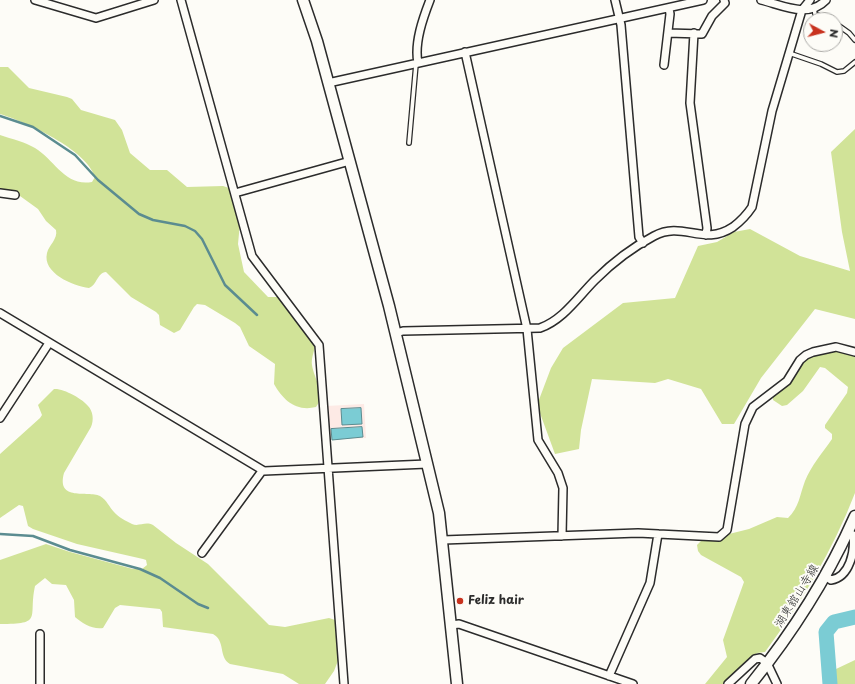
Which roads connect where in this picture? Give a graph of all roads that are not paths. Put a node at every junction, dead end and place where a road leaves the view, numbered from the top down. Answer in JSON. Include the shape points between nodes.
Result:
{"nodes":[{"id":1,"x":35,"y":0,"type":"edge"},
{"id":2,"x":154,"y":0,"type":"edge"},
{"id":3,"x":181,"y":0,"type":"edge"},
{"id":4,"x":303,"y":0,"type":"edge"},
{"id":5,"x":429,"y":0,"type":"edge"},
{"id":6,"x":615,"y":0,"type":"edge"},
{"id":7,"x":703,"y":0,"type":"edge"},
{"id":8,"x":724,"y":0,"type":"edge"},
{"id":9,"x":761,"y":0,"type":"edge"},
{"id":10,"x":810,"y":0,"type":"edge"},
{"id":11,"x":826,"y":0,"type":"edge"},
{"id":12,"x":677,"y":3,"type":"edge"},
{"id":13,"x":668,"y":8,"type":"junction"},
{"id":14,"x":814,"y":8,"type":"junction"},
{"id":15,"x":802,"y":10,"type":"junction"},
{"id":16,"x":815,"y":12,"type":"edge"},
{"id":17,"x":620,"y":18,"type":"junction"},
{"id":18,"x":843,"y":29,"type":"edge"},
{"id":19,"x":668,"y":32,"type":"junction"},
{"id":20,"x":694,"y":33,"type":"junction"},
{"id":21,"x":855,"y":40,"type":"edge"},
{"id":22,"x":465,"y":52,"type":"junction"},
{"id":23,"x":789,"y":52,"type":"junction"},
{"id":24,"x":855,"y":62,"type":"edge"},
{"id":25,"x":417,"y":63,"type":"junction"},
{"id":26,"x":664,"y":65,"type":"dead end"},
{"id":27,"x":328,"y":83,"type":"junction"},
{"id":28,"x":409,"y":143,"type":"dead end"},
{"id":29,"x":350,"y":160,"type":"junction"},
{"id":30,"x":0,"y":193,"type":"edge"},
{"id":31,"x":235,"y":193,"type":"junction"},
{"id":32,"x":15,"y":195,"type":"dead end"},
{"id":33,"x":706,"y":236,"type":"junction"},
{"id":34,"x":643,"y":243,"type":"junction"},
{"id":35,"x":0,"y":313,"type":"edge"},
{"id":36,"x":527,"y":329,"type":"junction"},
{"id":37,"x":396,"y":333,"type":"junction"},
{"id":38,"x":49,"y":343,"type":"junction"},
{"id":39,"x":855,"y":352,"type":"edge"},
{"id":40,"x":0,"y":418,"type":"edge"},
{"id":41,"x":427,"y":464,"type":"junction"},
{"id":42,"x":328,"y":469,"type":"junction"},
{"id":43,"x":262,"y":471,"type":"junction"},
{"id":44,"x":855,"y":516,"type":"edge"},
{"id":45,"x":848,"y":532,"type":"junction"},
{"id":46,"x":658,"y":534,"type":"junction"},
{"id":47,"x":562,"y":536,"type":"junction"},
{"id":48,"x":443,"y":540,"type":"junction"},
{"id":49,"x":202,"y":553,"type":"dead end"},
{"id":50,"x":854,"y":560,"type":"edge"},
{"id":51,"x":825,"y":576,"type":"junction"},
{"id":52,"x":451,"y":625,"type":"junction"},
{"id":53,"x":40,"y":634,"type":"dead end"},
{"id":54,"x":768,"y":663,"type":"junction"},
{"id":55,"x":609,"y":676,"type":"junction"},
{"id":56,"x":40,"y":684,"type":"edge"},
{"id":57,"x":344,"y":684,"type":"edge"},
{"id":58,"x":457,"y":684,"type":"edge"},
{"id":59,"x":633,"y":684,"type":"edge"},
{"id":60,"x":728,"y":684,"type":"edge"},
{"id":61,"x":751,"y":684,"type":"edge"},
{"id":62,"x":777,"y":684,"type":"edge"}],
"edges":[{"from":1,"to":2,"type":"street","via":[[96,18]]},
{"from":3,"to":31,"type":"street"},
{"from":4,"to":27,"type":"street","via":[[316,36]]},
{"from":5,"to":25,"type":"street","via":[[418,42]]},
{"from":6,"to":17,"type":"street"},
{"from":7,"to":12,"type":"street"},
{"from":8,"to":20,"type":"street","via":[[702,34]]},
{"from":9,"to":15,"type":"street"},
{"from":10,"to":15,"type":"street"},
{"from":11,"to":14,"type":"street"},
{"from":12,"to":13,"type":"street"},
{"from":13,"to":17,"type":"street"},
{"from":13,"to":19,"type":"street"},
{"from":14,"to":15,"type":"street"},
{"from":14,"to":16,"type":"lane"},
{"from":15,"to":23,"type":"street"},
{"from":17,"to":22,"type":"street"},
{"from":17,"to":34,"type":"street","via":[[639,237]]},
{"from":18,"to":21,"type":"lane"},
{"from":19,"to":20,"type":"street"},
{"from":19,"to":26,"type":"street"},
{"from":20,"to":33,"type":"street","via":[[690,103]]},
{"from":22,"to":25,"type":"street"},
{"from":22,"to":36,"type":"street"},
{"from":23,"to":24,"type":"lane","via":[[837,72],[844,71]]},
{"from":23,"to":33,"type":"street","via":[[770,117],[752,207],[747,215],[727,230]]},
{"from":25,"to":27,"type":"street"},
{"from":25,"to":28,"type":"lane"},
{"from":27,"to":29,"type":"street"},
{"from":29,"to":31,"type":"street"},
{"from":29,"to":37,"type":"street"},
{"from":30,"to":32,"type":"street"},
{"from":31,"to":42,"type":"street","via":[[252,256],[319,345]]},
{"from":33,"to":34,"type":"street","via":[[670,230],[658,233]]},
{"from":34,"to":36,"type":"street","via":[[604,271],[554,322],[540,328]]},
{"from":35,"to":38,"type":"street"},
{"from":36,"to":37,"type":"street"},
{"from":36,"to":47,"type":"street","via":[[538,440],[558,472],[563,488]]},
{"from":37,"to":41,"type":"street"},
{"from":38,"to":40,"type":"street"},
{"from":38,"to":43,"type":"street"},
{"from":39,"to":46,"type":"street","via":[[836,347],[806,355],[787,381],[753,407],[745,424],[727,530],[719,537]]},
{"from":41,"to":42,"type":"street"},
{"from":41,"to":48,"type":"street"},
{"from":42,"to":43,"type":"street"},
{"from":42,"to":57,"type":"street"},
{"from":43,"to":49,"type":"street"},
{"from":44,"to":45,"type":"street","name":"湖東舘山寺線"},
{"from":45,"to":50,"type":"street","via":[[853,535]]},
{"from":45,"to":51,"type":"street","name":"湖東舘山寺線"},
{"from":46,"to":47,"type":"street"},
{"from":46,"to":55,"type":"street","via":[[650,583]]},
{"from":47,"to":48,"type":"street"},
{"from":48,"to":52,"type":"street"},
{"from":50,"to":51,"type":"street","via":[[839,577],[831,580]]},
{"from":51,"to":54,"type":"street","name":"湖東舘山寺線","via":[[796,624]]},
{"from":52,"to":55,"type":"street","via":[[459,624]]},
{"from":52,"to":58,"type":"street"},
{"from":53,"to":56,"type":"street"},
{"from":54,"to":60,"type":"street","via":[[757,658]]},
{"from":54,"to":61,"type":"street","name":"湖東舘山寺線"},
{"from":54,"to":62,"type":"street"},
{"from":55,"to":59,"type":"street"}]}
